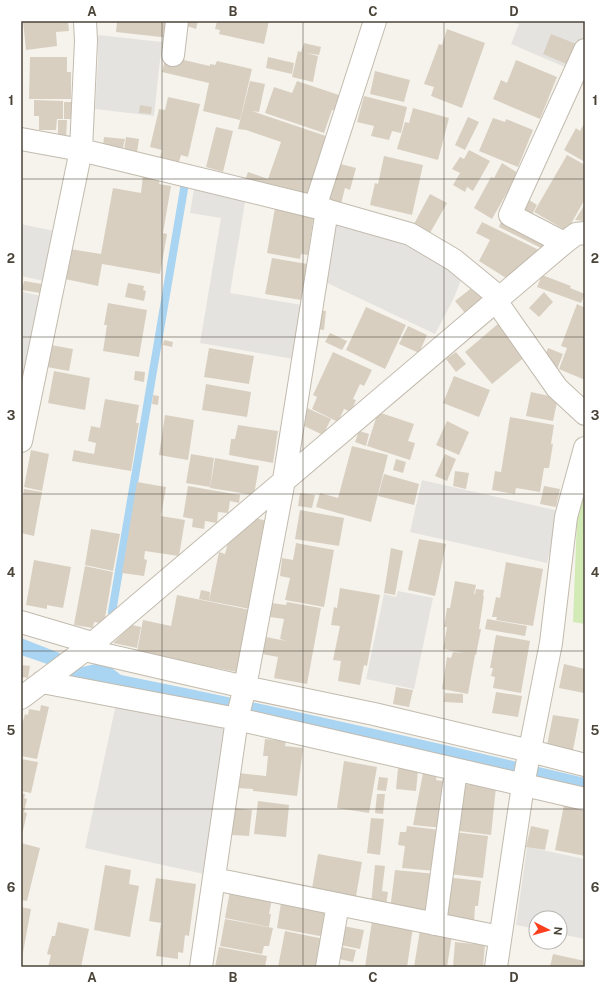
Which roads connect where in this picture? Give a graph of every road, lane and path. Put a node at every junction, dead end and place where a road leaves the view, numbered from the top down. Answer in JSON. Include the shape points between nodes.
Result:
{"nodes":[{"id":1,"x":85,"y":21,"type":"edge"},
{"id":2,"x":177,"y":21,"type":"edge"},
{"id":3,"x":375,"y":21,"type":"edge"},
{"id":4,"x":585,"y":50,"type":"edge"},
{"id":5,"x":173,"y":55,"type":"dead end"},
{"id":6,"x":21,"y":139,"type":"edge"},
{"id":7,"x":81,"y":150,"type":"junction"},
{"id":8,"x":321,"y":208,"type":"junction"},
{"id":9,"x":585,"y":233,"type":"edge"},
{"id":10,"x":564,"y":242,"type":"junction"},
{"id":11,"x":497,"y":299,"type":"junction"},
{"id":12,"x":26,"y":387,"type":"edge"},
{"id":13,"x":585,"y":414,"type":"edge"},
{"id":14,"x":21,"y":441,"type":"edge"},
{"id":15,"x":585,"y":448,"type":"edge"},
{"id":16,"x":284,"y":480,"type":"junction"},
{"id":17,"x":21,"y":622,"type":"edge"},
{"id":18,"x":84,"y":650,"type":"junction"},
{"id":19,"x":46,"y":679,"type":"junction"},
{"id":20,"x":21,"y":698,"type":"edge"},
{"id":21,"x":241,"y":702,"type":"junction"},
{"id":22,"x":585,"y":765,"type":"edge"},
{"id":23,"x":526,"y":768,"type":"junction"},
{"id":24,"x":456,"y":770,"type":"junction"},
{"id":25,"x":585,"y":798,"type":"edge"},
{"id":26,"x":214,"y":879,"type":"junction"},
{"id":27,"x":338,"y":904,"type":"junction"},
{"id":28,"x":434,"y":924,"type":"junction"},
{"id":29,"x":500,"y":937,"type":"junction"},
{"id":30,"x":201,"y":967,"type":"edge"},
{"id":31,"x":327,"y":967,"type":"edge"},
{"id":32,"x":496,"y":967,"type":"edge"}],
"edges":[{"from":1,"to":7,"type":"street"},
{"from":2,"to":5,"type":"street"},
{"from":3,"to":8,"type":"street"},
{"from":4,"to":10,"type":"street","via":[[510,215]]},
{"from":6,"to":7,"type":"street"},
{"from":7,"to":8,"type":"street"},
{"from":7,"to":12,"type":"street"},
{"from":8,"to":11,"type":"street","via":[[410,234],[454,260]]},
{"from":8,"to":16,"type":"street"},
{"from":9,"to":10,"type":"street","via":[[576,234]]},
{"from":10,"to":11,"type":"street"},
{"from":11,"to":13,"type":"street","via":[[557,388]]},
{"from":11,"to":16,"type":"street"},
{"from":12,"to":14,"type":"street"},
{"from":15,"to":23,"type":"street","via":[[566,517],[550,643]]},
{"from":16,"to":18,"type":"street"},
{"from":16,"to":21,"type":"street"},
{"from":17,"to":18,"type":"street"},
{"from":18,"to":19,"type":"street"},
{"from":18,"to":21,"type":"street"},
{"from":19,"to":20,"type":"street"},
{"from":19,"to":21,"type":"street"},
{"from":21,"to":23,"type":"street","via":[[374,714]]},
{"from":21,"to":24,"type":"street"},
{"from":21,"to":26,"type":"street"},
{"from":22,"to":23,"type":"street"},
{"from":23,"to":24,"type":"street"},
{"from":23,"to":25,"type":"street"},
{"from":23,"to":29,"type":"street"},
{"from":24,"to":28,"type":"street"},
{"from":26,"to":27,"type":"street"},
{"from":26,"to":30,"type":"street"},
{"from":27,"to":28,"type":"street"},
{"from":27,"to":31,"type":"street"},
{"from":28,"to":29,"type":"street"},
{"from":29,"to":32,"type":"street"}]}
